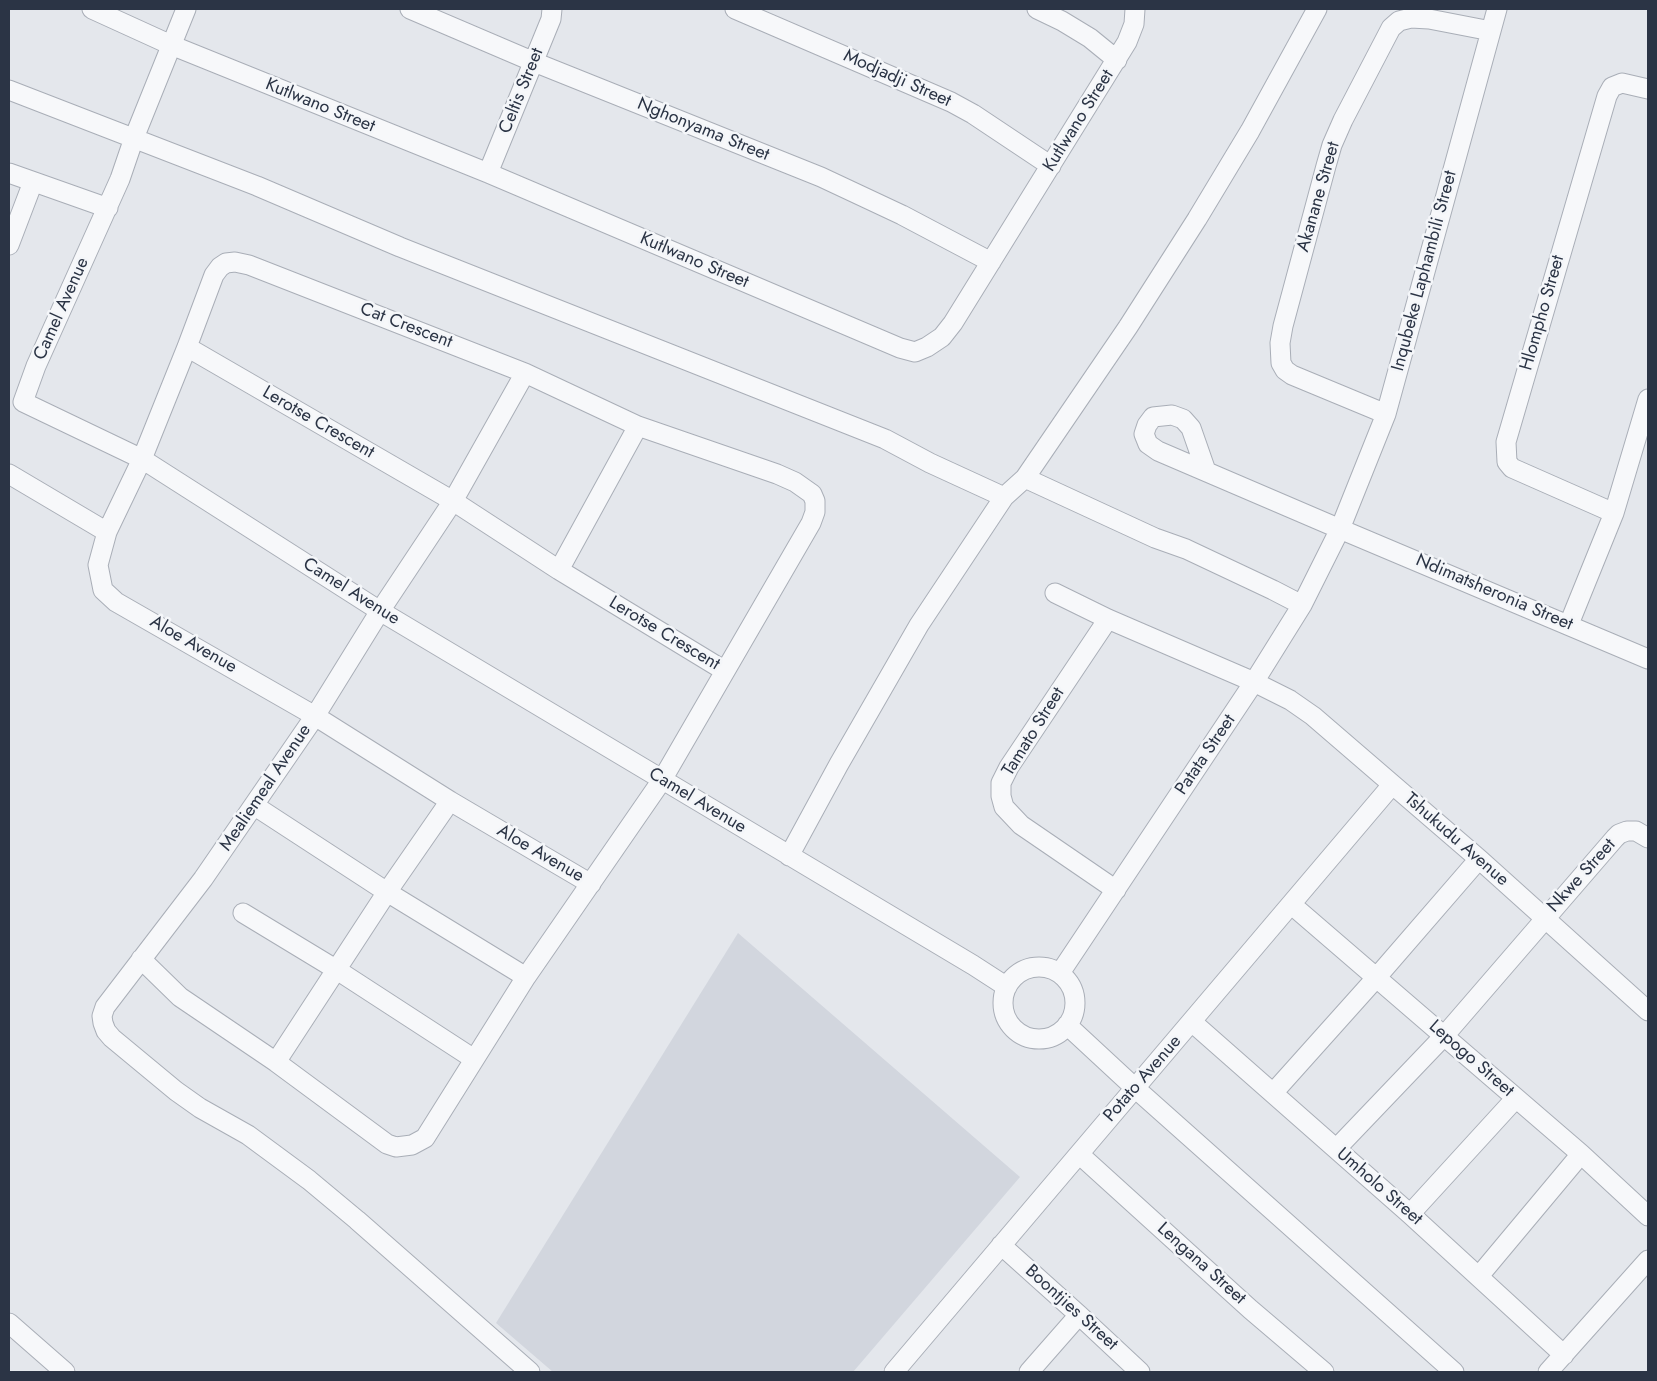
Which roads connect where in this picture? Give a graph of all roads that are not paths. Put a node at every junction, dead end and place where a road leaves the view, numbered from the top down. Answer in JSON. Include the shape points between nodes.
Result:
{"nodes":[{"id":1,"x":92,"y":9,"type":"edge"},
{"id":2,"x":186,"y":9,"type":"edge"},
{"id":3,"x":410,"y":9,"type":"edge"},
{"id":4,"x":552,"y":9,"type":"edge"},
{"id":5,"x":734,"y":9,"type":"edge"},
{"id":6,"x":1037,"y":9,"type":"edge"},
{"id":7,"x":1135,"y":9,"type":"edge"},
{"id":8,"x":1317,"y":9,"type":"edge"},
{"id":9,"x":1497,"y":9,"type":"edge"},
{"id":10,"x":1491,"y":31,"type":"junction"},
{"id":11,"x":171,"y":45,"type":"junction"},
{"id":12,"x":1117,"y":60,"type":"junction"},
{"id":13,"x":534,"y":62,"type":"junction"},
{"id":14,"x":1648,"y":89,"type":"edge"},
{"id":15,"x":9,"y":90,"type":"edge"},
{"id":16,"x":134,"y":138,"type":"junction"},
{"id":17,"x":1051,"y":166,"type":"junction"},
{"id":18,"x":9,"y":173,"type":"edge"},
{"id":19,"x":488,"y":173,"type":"junction"},
{"id":20,"x":33,"y":182,"type":"junction"},
{"id":21,"x":108,"y":208,"type":"junction"},
{"id":22,"x":9,"y":245,"type":"edge"},
{"id":23,"x":991,"y":262,"type":"junction"},
{"id":24,"x":187,"y":347,"type":"junction"},
{"id":25,"x":525,"y":373,"type":"junction"},
{"id":26,"x":16,"y":399,"type":"edge"},
{"id":27,"x":1648,"y":399,"type":"edge"},
{"id":28,"x":1386,"y":414,"type":"junction"},
{"id":29,"x":638,"y":426,"type":"junction"},
{"id":30,"x":142,"y":459,"type":"junction"},
{"id":31,"x":1206,"y":471,"type":"dead end"},
{"id":32,"x":9,"y":474,"type":"edge"},
{"id":33,"x":1024,"y":478,"type":"junction"},
{"id":34,"x":1004,"y":497,"type":"junction"},
{"id":35,"x":453,"y":501,"type":"junction"},
{"id":36,"x":1614,"y":513,"type":"junction"},
{"id":37,"x":1340,"y":529,"type":"junction"},
{"id":38,"x":108,"y":532,"type":"junction"},
{"id":39,"x":559,"y":570,"type":"junction"},
{"id":40,"x":1055,"y":593,"type":"dead end"},
{"id":41,"x":1302,"y":605,"type":"junction"},
{"id":42,"x":380,"y":611,"type":"junction"},
{"id":43,"x":1108,"y":619,"type":"junction"},
{"id":44,"x":1569,"y":624,"type":"junction"},
{"id":45,"x":1648,"y":659,"type":"edge"},
{"id":46,"x":725,"y":671,"type":"junction"},
{"id":47,"x":1254,"y":682,"type":"junction"},
{"id":48,"x":315,"y":716,"type":"junction"},
{"id":49,"x":662,"y":780,"type":"junction"},
{"id":50,"x":1392,"y":785,"type":"junction"},
{"id":51,"x":450,"y":801,"type":"junction"},
{"id":52,"x":255,"y":806,"type":"junction"},
{"id":53,"x":1648,"y":838,"type":"edge"},
{"id":54,"x":789,"y":856,"type":"junction"},
{"id":55,"x":1479,"y":859,"type":"junction"},
{"id":56,"x":591,"y":884,"type":"junction"},
{"id":57,"x":1116,"y":890,"type":"junction"},
{"id":58,"x":387,"y":892,"type":"junction"},
{"id":59,"x":1292,"y":905,"type":"junction"},
{"id":60,"x":243,"y":913,"type":"dead end"},
{"id":61,"x":1544,"y":919,"type":"junction"},
{"id":62,"x":141,"y":959,"type":"junction"},
{"id":63,"x":337,"y":970,"type":"junction"},
{"id":64,"x":1060,"y":973,"type":"junction"},
{"id":65,"x":526,"y":977,"type":"junction"},
{"id":66,"x":1376,"y":978,"type":"junction"},
{"id":67,"x":1007,"y":987,"type":"junction"},
{"id":68,"x":1648,"y":1011,"type":"edge"},
{"id":69,"x":1192,"y":1022,"type":"junction"},
{"id":70,"x":1067,"y":1025,"type":"junction"},
{"id":71,"x":1444,"y":1036,"type":"junction"},
{"id":72,"x":474,"y":1059,"type":"junction"},
{"id":73,"x":276,"y":1062,"type":"junction"},
{"id":74,"x":1135,"y":1088,"type":"junction"},
{"id":75,"x":1273,"y":1093,"type":"junction"},
{"id":76,"x":1516,"y":1098,"type":"junction"},
{"id":77,"x":1336,"y":1149,"type":"junction"},
{"id":78,"x":1079,"y":1154,"type":"junction"},
{"id":79,"x":1581,"y":1154,"type":"junction"},
{"id":80,"x":1410,"y":1214,"type":"junction"},
{"id":81,"x":1648,"y":1216,"type":"edge"},
{"id":82,"x":1001,"y":1245,"type":"junction"},
{"id":83,"x":1648,"y":1260,"type":"edge"},
{"id":84,"x":1479,"y":1276,"type":"junction"},
{"id":85,"x":1079,"y":1315,"type":"junction"},
{"id":86,"x":9,"y":1323,"type":"edge"},
{"id":87,"x":1564,"y":1354,"type":"junction"},
{"id":88,"x":65,"y":1372,"type":"edge"},
{"id":89,"x":530,"y":1372,"type":"edge"},
{"id":90,"x":894,"y":1372,"type":"edge"},
{"id":91,"x":1029,"y":1372,"type":"edge"},
{"id":92,"x":1140,"y":1372,"type":"edge"},
{"id":93,"x":1324,"y":1372,"type":"edge"},
{"id":94,"x":1454,"y":1372,"type":"edge"},
{"id":95,"x":1548,"y":1372,"type":"edge"}],
"edges":[{"from":1,"to":11,"type":"street","name":"Kutlwano Street"},
{"from":2,"to":11,"type":"street","name":"Camel Avenue"},
{"from":3,"to":13,"type":"street","name":"Nghonyama Street"},
{"from":4,"to":13,"type":"street","name":"Celtis Street","via":[[551,20]]},
{"from":5,"to":17,"type":"street","name":"Modjadji Street","via":[[951,102]]},
{"from":6,"to":12,"type":"street","via":[[1090,38]]},
{"from":7,"to":12,"type":"street","name":"Kutlwano Street","via":[[1134,24]]},
{"from":8,"to":33,"type":"street","via":[[1197,219]]},
{"from":9,"to":10,"type":"street","name":"Inqubeke Laphambili Street"},
{"from":10,"to":28,"type":"street","name":"Inqubeke Laphambili Street"},
{"from":10,"to":28,"type":"street","name":"Akanane Street","via":[[1428,19],[1399,21],[1391,28],[1343,120],[1326,166],[1283,326],[1281,363],[1292,376]]},
{"from":11,"to":16,"type":"street","name":"Camel Avenue"},
{"from":11,"to":19,"type":"street","name":"Kutlwano Street"},
{"from":12,"to":17,"type":"street","name":"Kutlwano Street"},
{"from":13,"to":19,"type":"street","name":"Celtis Street"},
{"from":13,"to":23,"type":"street","name":"Nghonyama Street","via":[[821,177]]},
{"from":14,"to":36,"type":"street","name":"Hlompho Street","via":[[1622,83],[1612,87],[1607,96],[1506,442],[1507,462],[1512,468]]},
{"from":15,"to":16,"type":"street"},
{"from":16,"to":21,"type":"street","name":"Camel Avenue"},
{"from":16,"to":34,"type":"street","via":[[885,439]]},
{"from":17,"to":23,"type":"street","name":"Kutlwano Street"},
{"from":18,"to":20,"type":"street"},
{"from":19,"to":23,"type":"street","name":"Kutlwano Street","via":[[915,352],[942,337]]},
{"from":20,"to":21,"type":"street"},
{"from":20,"to":22,"type":"street"},
{"from":21,"to":26,"type":"street","name":"Camel Avenue","via":[[36,366]]},
{"from":24,"to":25,"type":"street","name":"Cat Crescent","via":[[214,275],[226,263],[235,262]]},
{"from":24,"to":30,"type":"street","name":"Cat Crescent"},
{"from":24,"to":35,"type":"street","name":"Lerotse Crescent"},
{"from":25,"to":29,"type":"street","name":"Lerotse Crescent"},
{"from":25,"to":35,"type":"street"},
{"from":26,"to":30,"type":"street","name":"Camel Avenue"},
{"from":27,"to":36,"type":"street"},
{"from":28,"to":37,"type":"street","name":"Inqubeke Laphambili Street"},
{"from":29,"to":39,"type":"street"},
{"from":29,"to":46,"type":"street","name":"Lerotse Crescent","via":[[786,478],[812,494],[815,501],[811,522]]},
{"from":30,"to":38,"type":"street","name":"Aloe Avenue"},
{"from":30,"to":42,"type":"street","name":"Camel Avenue"},
{"from":31,"to":37,"type":"street","name":"Ndimatsheronia Street"},
{"from":32,"to":38,"type":"street"},
{"from":33,"to":34,"type":"street"},
{"from":33,"to":41,"type":"street","via":[[1186,549]]},
{"from":34,"to":54,"type":"street","via":[[919,625]]},
{"from":35,"to":39,"type":"street","name":"Lerotse Crescent"},
{"from":35,"to":42,"type":"street"},
{"from":36,"to":44,"type":"street"},
{"from":37,"to":41,"type":"street","name":"Patata Street"},
{"from":37,"to":44,"type":"street","name":"Ndimatsheronia Street"},
{"from":38,"to":48,"type":"street","name":"Aloe Avenue","via":[[98,565],[103,590],[116,602]]},
{"from":39,"to":46,"type":"street","name":"Lerotse Crescent"},
{"from":40,"to":43,"type":"street"},
{"from":41,"to":47,"type":"street","name":"Patata Street"},
{"from":42,"to":48,"type":"street","name":"Mealiemeal Avenue"},
{"from":42,"to":49,"type":"street","name":"Camel Avenue"},
{"from":43,"to":47,"type":"street"},
{"from":43,"to":57,"type":"street","name":"Tamato Street","via":[[1013,759],[1002,783],[1001,796],[1004,807],[1021,825]]},
{"from":44,"to":45,"type":"street","name":"Ndimatsheronia Street"},
{"from":46,"to":49,"type":"street"},
{"from":47,"to":50,"type":"street","name":"Tshukudu Avenue","via":[[1314,716]]},
{"from":47,"to":57,"type":"street","name":"Patata Street"},
{"from":48,"to":51,"type":"street","name":"Aloe Avenue"},
{"from":48,"to":52,"type":"street","name":"Mealiemeal Avenue"},
{"from":49,"to":54,"type":"street","name":"Camel Avenue"},
{"from":49,"to":56,"type":"street"},
{"from":50,"to":55,"type":"street","name":"Tshukudu Avenue"},
{"from":50,"to":59,"type":"street","name":"Potato Avenue"},
{"from":51,"to":56,"type":"street","name":"Aloe Avenue"},
{"from":51,"to":58,"type":"street"},
{"from":52,"to":58,"type":"street"},
{"from":52,"to":62,"type":"street","name":"Mealiemeal Avenue"},
{"from":53,"to":61,"type":"street","name":"Nkwe Street","via":[[1636,831],[1619,834]]},
{"from":54,"to":67,"type":"street","name":"Camel Avenue"},
{"from":55,"to":61,"type":"street","name":"Tshukudu Avenue"},
{"from":55,"to":66,"type":"street"},
{"from":56,"to":65,"type":"street","name":"Aloe Avenue"},
{"from":57,"to":64,"type":"street","name":"Patata Street"},
{"from":58,"to":63,"type":"street"},
{"from":58,"to":65,"type":"street"},
{"from":59,"to":66,"type":"street","name":"Lepogo Street"},
{"from":59,"to":69,"type":"street","name":"Potato Avenue"},
{"from":60,"to":63,"type":"street"},
{"from":61,"to":68,"type":"street","name":"Tshukudu Avenue"},
{"from":61,"to":71,"type":"street","name":"Nkwe Street"},
{"from":62,"to":73,"type":"street","name":"Aloe Avenue","via":[[180,997]]},
{"from":62,"to":89,"type":"street","name":"Mealiemeal Avenue","via":[[103,1012],[103,1023],[112,1038],[176,1091],[248,1135],[309,1180]]},
{"from":63,"to":72,"type":"street"},
{"from":63,"to":73,"type":"street"},
{"from":64,"to":67,"type":"street","via":[[1049,968],[1026,969],[1016,975]]},
{"from":64,"to":70,"type":"street","via":[[1074,992],[1076,1003]]},
{"from":65,"to":72,"type":"street","name":"Aloe Avenue"},
{"from":66,"to":71,"type":"street","name":"Lepogo Street"},
{"from":66,"to":75,"type":"street"},
{"from":67,"to":70,"type":"street","via":[[1003,1007],[1006,1018],[1023,1035],[1047,1038],[1058,1034]]},
{"from":69,"to":74,"type":"street","name":"Potato Avenue"},
{"from":69,"to":75,"type":"street","name":"Umholo Street"},
{"from":70,"to":74,"type":"street"},
{"from":71,"to":76,"type":"street","name":"Lepogo Street"},
{"from":71,"to":77,"type":"street","name":"Nkwe Street"},
{"from":72,"to":73,"type":"street","name":"Aloe Avenue","via":[[425,1138],[412,1146],[402,1147],[387,1144]]},
{"from":74,"to":78,"type":"street","name":"Potato Avenue"},
{"from":74,"to":94,"type":"street"},
{"from":75,"to":77,"type":"street","name":"Umholo Street"},
{"from":76,"to":79,"type":"street","name":"Lepogo Street"},
{"from":76,"to":80,"type":"street"},
{"from":77,"to":80,"type":"street","name":"Umholo Street"},
{"from":78,"to":82,"type":"street","name":"Potato Avenue"},
{"from":78,"to":93,"type":"street","name":"Lengana Street"},
{"from":79,"to":81,"type":"street","name":"Lepogo Street"},
{"from":79,"to":84,"type":"street"},
{"from":80,"to":84,"type":"street","name":"Umholo Street"},
{"from":82,"to":85,"type":"street","name":"Boontjies Street"},
{"from":82,"to":90,"type":"street","name":"Potato Avenue"},
{"from":83,"to":87,"type":"street"},
{"from":84,"to":87,"type":"street","name":"Umholo Street"},
{"from":85,"to":91,"type":"street"},
{"from":85,"to":92,"type":"street","name":"Boontjies Street"},
{"from":86,"to":88,"type":"street"},
{"from":87,"to":95,"type":"street"}]}
